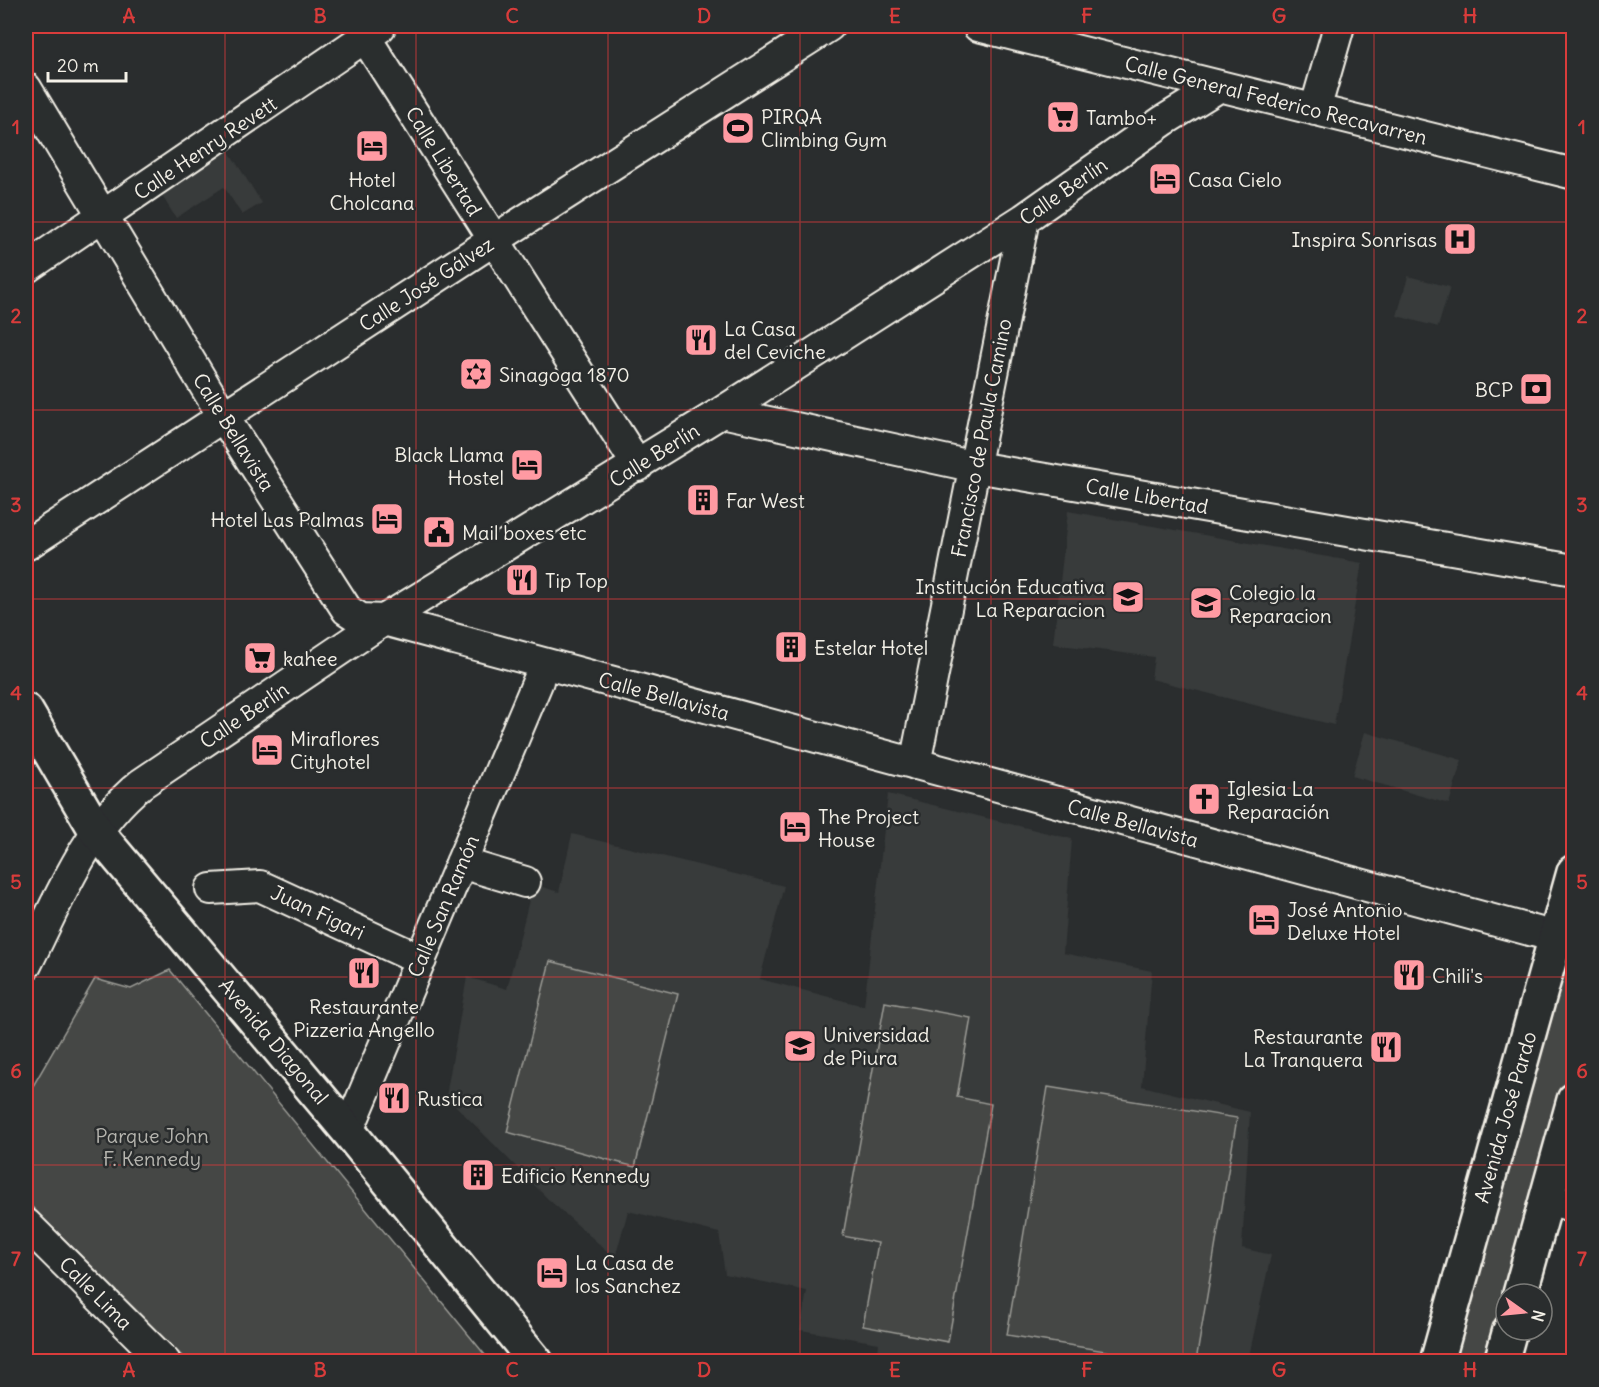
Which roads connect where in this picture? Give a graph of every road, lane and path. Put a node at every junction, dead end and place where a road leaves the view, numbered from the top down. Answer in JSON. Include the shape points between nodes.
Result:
{"nodes":[{"id":1,"x":829,"y":26,"type":"edge"},
{"id":2,"x":978,"y":26,"type":"edge"},
{"id":3,"x":1339,"y":26,"type":"edge"},
{"id":4,"x":374,"y":31,"type":"edge"},
{"id":5,"x":1220,"y":86,"type":"junction"},
{"id":6,"x":26,"y":88,"type":"edge"},
{"id":7,"x":1315,"y":110,"type":"junction"},
{"id":8,"x":1574,"y":174,"type":"edge"},
{"id":9,"x":104,"y":217,"type":"junction"},
{"id":10,"x":1024,"y":219,"type":"junction"},
{"id":11,"x":494,"y":240,"type":"junction"},
{"id":12,"x":26,"y":268,"type":"edge"},
{"id":13,"x":723,"y":412,"type":"junction"},
{"id":14,"x":223,"y":416,"type":"junction"},
{"id":15,"x":638,"y":466,"type":"junction"},
{"id":16,"x":976,"y":467,"type":"junction"},
{"id":17,"x":26,"y":545,"type":"edge"},
{"id":18,"x":1574,"y":570,"type":"edge"},
{"id":19,"x":384,"y":620,"type":"junction"},
{"id":20,"x":538,"y":681,"type":"dead end"},
{"id":21,"x":26,"y":711,"type":"edge"},
{"id":22,"x":915,"y":764,"type":"junction"},
{"id":23,"x":97,"y":832,"type":"junction"},
{"id":24,"x":461,"y":863,"type":"junction"},
{"id":25,"x":1574,"y":872,"type":"edge"},
{"id":26,"x":525,"y":882,"type":"dead end"},
{"id":27,"x":211,"y":889,"type":"dead end"},
{"id":28,"x":1564,"y":940,"type":"edge"},
{"id":29,"x":421,"y":960,"type":"junction"},
{"id":30,"x":26,"y":965,"type":"edge"},
{"id":31,"x":1574,"y":1100,"type":"edge"},
{"id":32,"x":348,"y":1131,"type":"junction"},
{"id":33,"x":1560,"y":1203,"type":"edge"},
{"id":34,"x":26,"y":1224,"type":"edge"},
{"id":35,"x":1525,"y":1282,"type":"edge"},
{"id":36,"x":1507,"y":1342,"type":"edge"},
{"id":37,"x":160,"y":1360,"type":"edge"},
{"id":38,"x":536,"y":1362,"type":"edge"},
{"id":39,"x":1437,"y":1362,"type":"edge"},
{"id":40,"x":1501,"y":1362,"type":"edge"}],
"edges":[{"from":1,"to":11,"type":"street","name":"Calle José Gálvez"},
{"from":2,"to":5,"type":"street","name":"Calle General Federico Recavarren"},
{"from":3,"to":7,"type":"street"},
{"from":4,"to":9,"type":"street","name":"Calle Henry Revett"},
{"from":4,"to":11,"type":"street","name":"Calle Libertad"},
{"from":5,"to":7,"type":"street","name":"Calle General Federico Recavarren"},
{"from":5,"to":10,"type":"street","name":"Calle Berlín","via":[[1162,121]]},
{"from":6,"to":9,"type":"street","name":"Calle Bellavista"},
{"from":7,"to":8,"type":"street","name":"Calle General Federico Recavarren"},
{"from":9,"to":12,"type":"street","name":"Calle Henry Revett"},
{"from":9,"to":14,"type":"street","name":"Calle Bellavista"},
{"from":10,"to":13,"type":"street","name":"Calle Berlín"},
{"from":10,"to":16,"type":"street","name":"Francisco de Paula Camino"},
{"from":11,"to":14,"type":"street","name":"Calle José Gálvez"},
{"from":11,"to":15,"type":"street","name":"Calle Libertad"},
{"from":13,"to":15,"type":"street","name":"Calle Berlín"},
{"from":13,"to":16,"type":"street","name":"Calle Libertad"},
{"from":14,"to":17,"type":"street","name":"Calle José Gálvez"},
{"from":14,"to":19,"type":"street","name":"Calle Bellavista","via":[[347,610],[361,619]]},
{"from":15,"to":19,"type":"street","name":"Calle Berlín"},
{"from":16,"to":18,"type":"street","name":"Calle Libertad"},
{"from":16,"to":22,"type":"street","name":"Francisco de Paula Camino"},
{"from":19,"to":22,"type":"street","name":"Calle Bellavista"},
{"from":19,"to":23,"type":"street","name":"Calle Berlín","via":[[141,784],[123,798]]},
{"from":20,"to":24,"type":"street","name":"Calle San Ramón"},
{"from":21,"to":23,"type":"main road","name":"Avenida Diagonal"},
{"from":22,"to":28,"type":"street","name":"Calle Bellavista"},
{"from":23,"to":30,"type":"street","name":"Calle Berlín"},
{"from":23,"to":32,"type":"main road","name":"Avenida Diagonal"},
{"from":24,"to":26,"type":"street"},
{"from":24,"to":29,"type":"street","name":"Calle San Ramón"},
{"from":25,"to":28,"type":"main road","name":"Avenida José Pardo"},
{"from":27,"to":29,"type":"street","name":"Juan Figari","via":[[260,886]]},
{"from":28,"to":39,"type":"main road","name":"Avenida José Pardo"},
{"from":29,"to":32,"type":"street","name":"Calle San Ramón"},
{"from":31,"to":33,"type":"main road"},
{"from":32,"to":38,"type":"main road","name":"Avenida Diagonal"},
{"from":33,"to":35,"type":"main road"},
{"from":34,"to":37,"type":"street","name":"Calle Lima"},
{"from":36,"to":40,"type":"main road"}]}
